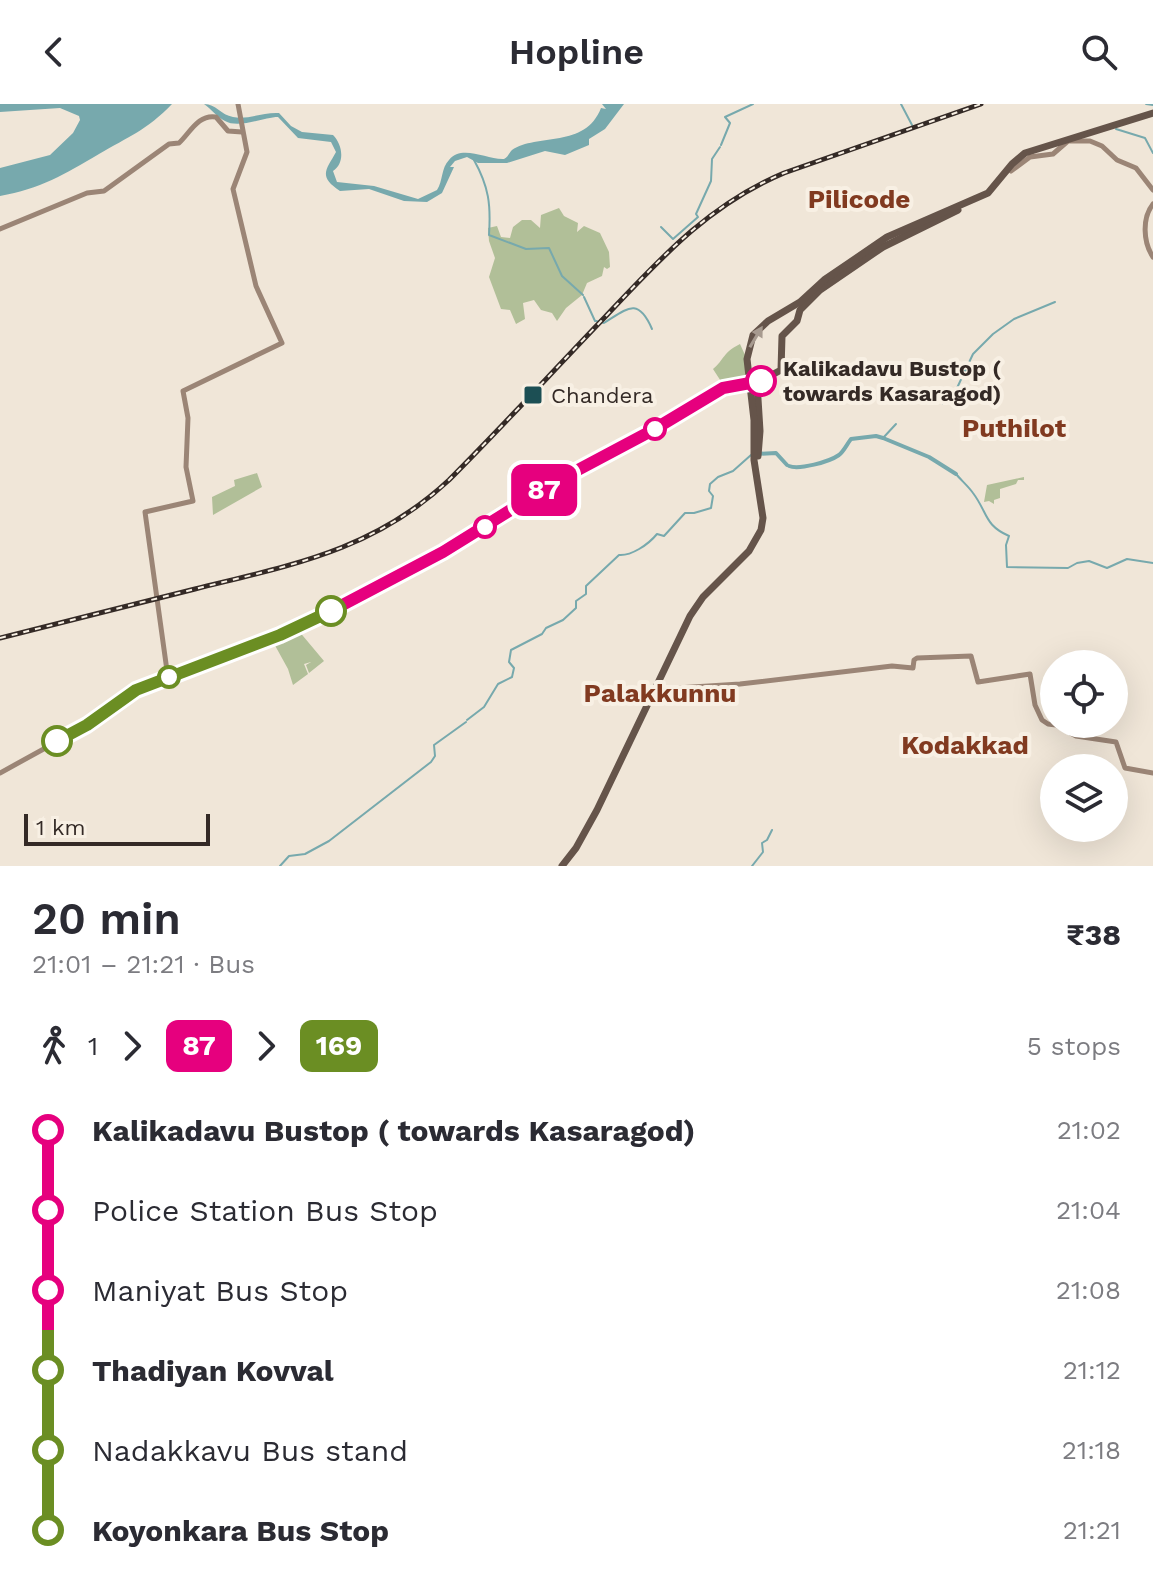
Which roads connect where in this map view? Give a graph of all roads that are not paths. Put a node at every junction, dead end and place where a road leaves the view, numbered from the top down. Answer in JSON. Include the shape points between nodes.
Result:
{"nodes":[{"id":1,"x":239,"y":107,"type":"edge"},
{"id":2,"x":1153,"y":113,"type":"edge"},
{"id":3,"x":242,"y":132,"type":"junction"},
{"id":4,"x":1030,"y":152,"type":"junction"},
{"id":5,"x":1011,"y":171,"type":"junction"},
{"id":6,"x":1153,"y":190,"type":"edge"},
{"id":7,"x":1153,"y":204,"type":"edge"},
{"id":8,"x":0,"y":229,"type":"edge"},
{"id":9,"x":1153,"y":257,"type":"edge"},
{"id":10,"x":753,"y":384,"type":"junction"},
{"id":11,"x":168,"y":678,"type":"junction"},
{"id":12,"x":658,"y":688,"type":"junction"},
{"id":13,"x":0,"y":773,"type":"edge"},
{"id":14,"x":1153,"y":773,"type":"edge"},
{"id":15,"x":563,"y":866,"type":"edge"}],
"edges":[{"from":1,"to":3,"type":"main road"},
{"from":2,"to":4,"type":"highway"},
{"from":3,"to":8,"type":"main road","via":[[228,131],[209,116],[191,126],[179,143],[166,146],[104,191]]},
{"from":3,"to":11,"type":"main road","via":[[247,152],[233,189],[256,286],[282,343],[183,391],[193,501],[145,512]]},
{"from":4,"to":5,"type":"highway"},
{"from":10,"to":4,"type":"highway","one_way":true,"via":[[748,350],[760,327],[887,237],[988,193]]},
{"from":5,"to":6,"type":"main road","via":[[1030,157],[1053,154],[1068,141],[1090,141],[1136,168]]},
{"from":5,"to":10,"type":"highway","via":[[982,199],[883,247],[820,290],[782,336],[781,370]]},
{"from":7,"to":9,"type":"main road","via":[[1145,220]]},
{"from":10,"to":11,"type":"main road","via":[[723,388],[334,610]]},
{"from":10,"to":12,"type":"highway","via":[[765,533],[752,555],[696,611]]},
{"from":11,"to":13,"type":"main road","via":[[127,695],[80,729]]},
{"from":12,"to":14,"type":"main road","via":[[913,668],[917,658],[970,656],[978,682],[1030,674],[1042,720],[1083,738],[1113,740],[1125,769]]},
{"from":12,"to":15,"type":"highway","via":[[590,826]]}]}
